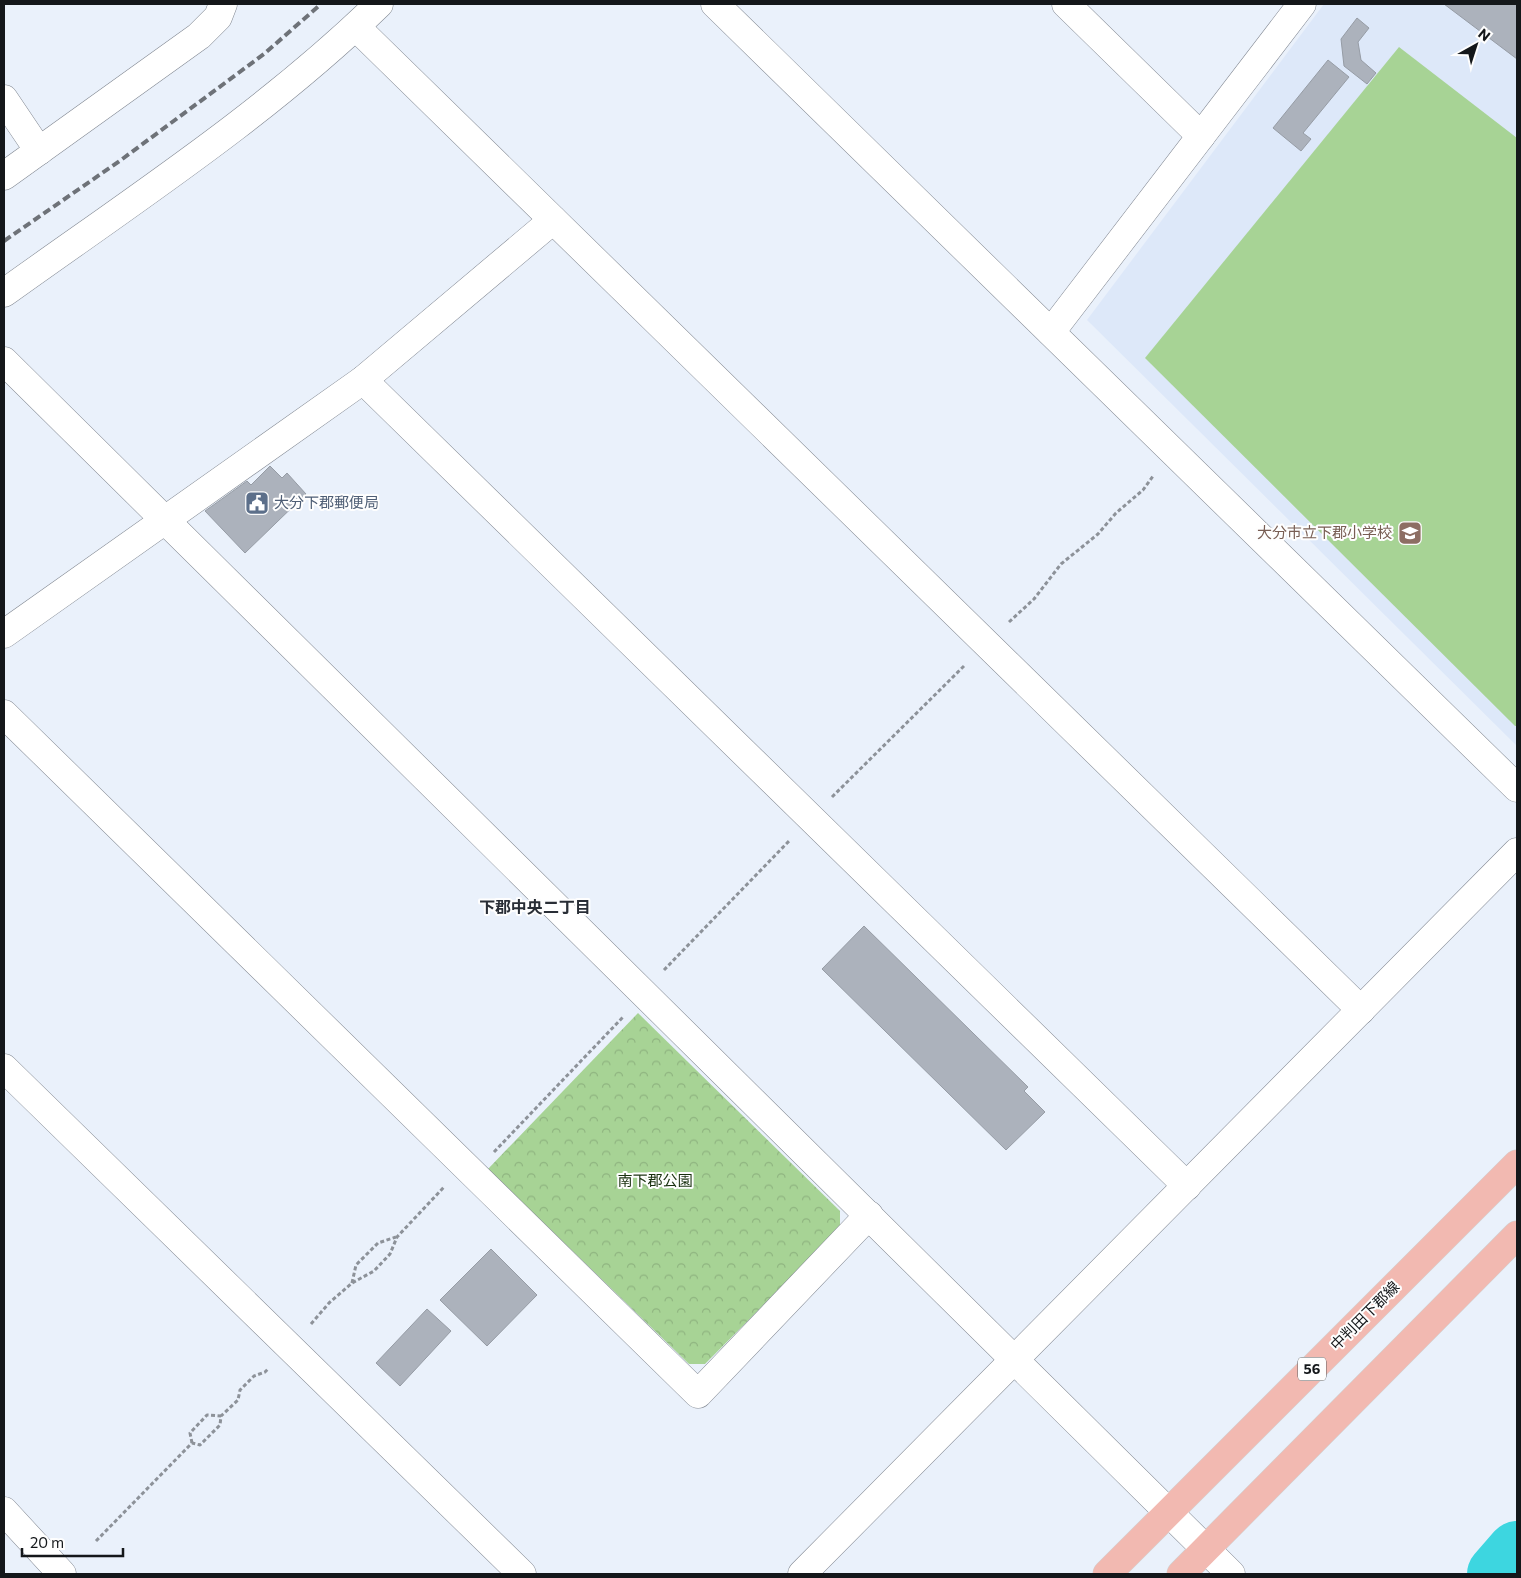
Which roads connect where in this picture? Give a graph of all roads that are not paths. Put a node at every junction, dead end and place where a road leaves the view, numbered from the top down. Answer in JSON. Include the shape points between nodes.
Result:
{"nodes":[{"id":1,"x":223,"y":4,"type":"edge"},
{"id":2,"x":379,"y":4,"type":"edge"},
{"id":3,"x":715,"y":4,"type":"edge"},
{"id":4,"x":1066,"y":4,"type":"edge"},
{"id":5,"x":1302,"y":4,"type":"edge"},
{"id":6,"x":356,"y":26,"type":"junction"},
{"id":7,"x":4,"y":99,"type":"edge"},
{"id":8,"x":1201,"y":136,"type":"junction"},
{"id":9,"x":39,"y":151,"type":"junction"},
{"id":10,"x":4,"y":176,"type":"edge"},
{"id":11,"x":553,"y":220,"type":"junction"},
{"id":12,"x":4,"y":293,"type":"edge"},
{"id":13,"x":1052,"y":332,"type":"junction"},
{"id":14,"x":4,"y":361,"type":"edge"},
{"id":15,"x":363,"y":380,"type":"junction"},
{"id":16,"x":164,"y":520,"type":"junction"},
{"id":17,"x":4,"y":634,"type":"edge"},
{"id":18,"x":4,"y":714,"type":"edge"},
{"id":19,"x":1517,"y":788,"type":"edge"},
{"id":20,"x":1517,"y":852,"type":"edge"},
{"id":21,"x":1361,"y":1010,"type":"junction"},
{"id":22,"x":4,"y":1068,"type":"edge"},
{"id":23,"x":1517,"y":1164,"type":"edge"},
{"id":24,"x":1187,"y":1186,"type":"junction"},
{"id":25,"x":869,"y":1216,"type":"junction"},
{"id":26,"x":1517,"y":1235,"type":"edge"},
{"id":27,"x":1015,"y":1360,"type":"junction"},
{"id":28,"x":4,"y":1511,"type":"edge"},
{"id":29,"x":1169,"y":1512,"type":"junction"},
{"id":30,"x":1206,"y":1550,"type":"junction"},
{"id":31,"x":519,"y":1573,"type":"edge"},
{"id":32,"x":62,"y":1574,"type":"edge"},
{"id":33,"x":802,"y":1574,"type":"edge"},
{"id":34,"x":1107,"y":1574,"type":"edge"},
{"id":35,"x":1181,"y":1574,"type":"edge"},
{"id":36,"x":1231,"y":1574,"type":"edge"}],
"edges":[{"from":1,"to":9,"type":"street","via":[[218,17],[199,36]]},
{"from":2,"to":6,"type":"street"},
{"from":3,"to":13,"type":"street"},
{"from":4,"to":8,"type":"street"},
{"from":5,"to":8,"type":"street"},
{"from":6,"to":11,"type":"street"},
{"from":6,"to":12,"type":"street","via":[[244,120]]},
{"from":7,"to":9,"type":"street"},
{"from":8,"to":13,"type":"street"},
{"from":9,"to":10,"type":"street"},
{"from":11,"to":15,"type":"street"},
{"from":11,"to":21,"type":"street"},
{"from":13,"to":19,"type":"street"},
{"from":14,"to":16,"type":"street"},
{"from":15,"to":16,"type":"street"},
{"from":15,"to":24,"type":"street"},
{"from":16,"to":17,"type":"street"},
{"from":16,"to":25,"type":"street"},
{"from":18,"to":25,"type":"street","via":[[698,1394]]},
{"from":20,"to":21,"type":"street"},
{"from":21,"to":24,"type":"street"},
{"from":22,"to":31,"type":"street"},
{"from":23,"to":29,"type":"main road","name":"中判田下郡線","number":"56"},
{"from":24,"to":27,"type":"street"},
{"from":25,"to":27,"type":"street"},
{"from":26,"to":30,"type":"main road"},
{"from":27,"to":29,"type":"street"},
{"from":27,"to":33,"type":"street"},
{"from":28,"to":32,"type":"street"},
{"from":29,"to":30,"type":"street"},
{"from":29,"to":34,"type":"main road","name":"中判田下郡線","number":"56"},
{"from":30,"to":35,"type":"main road"},
{"from":30,"to":36,"type":"street"}]}
